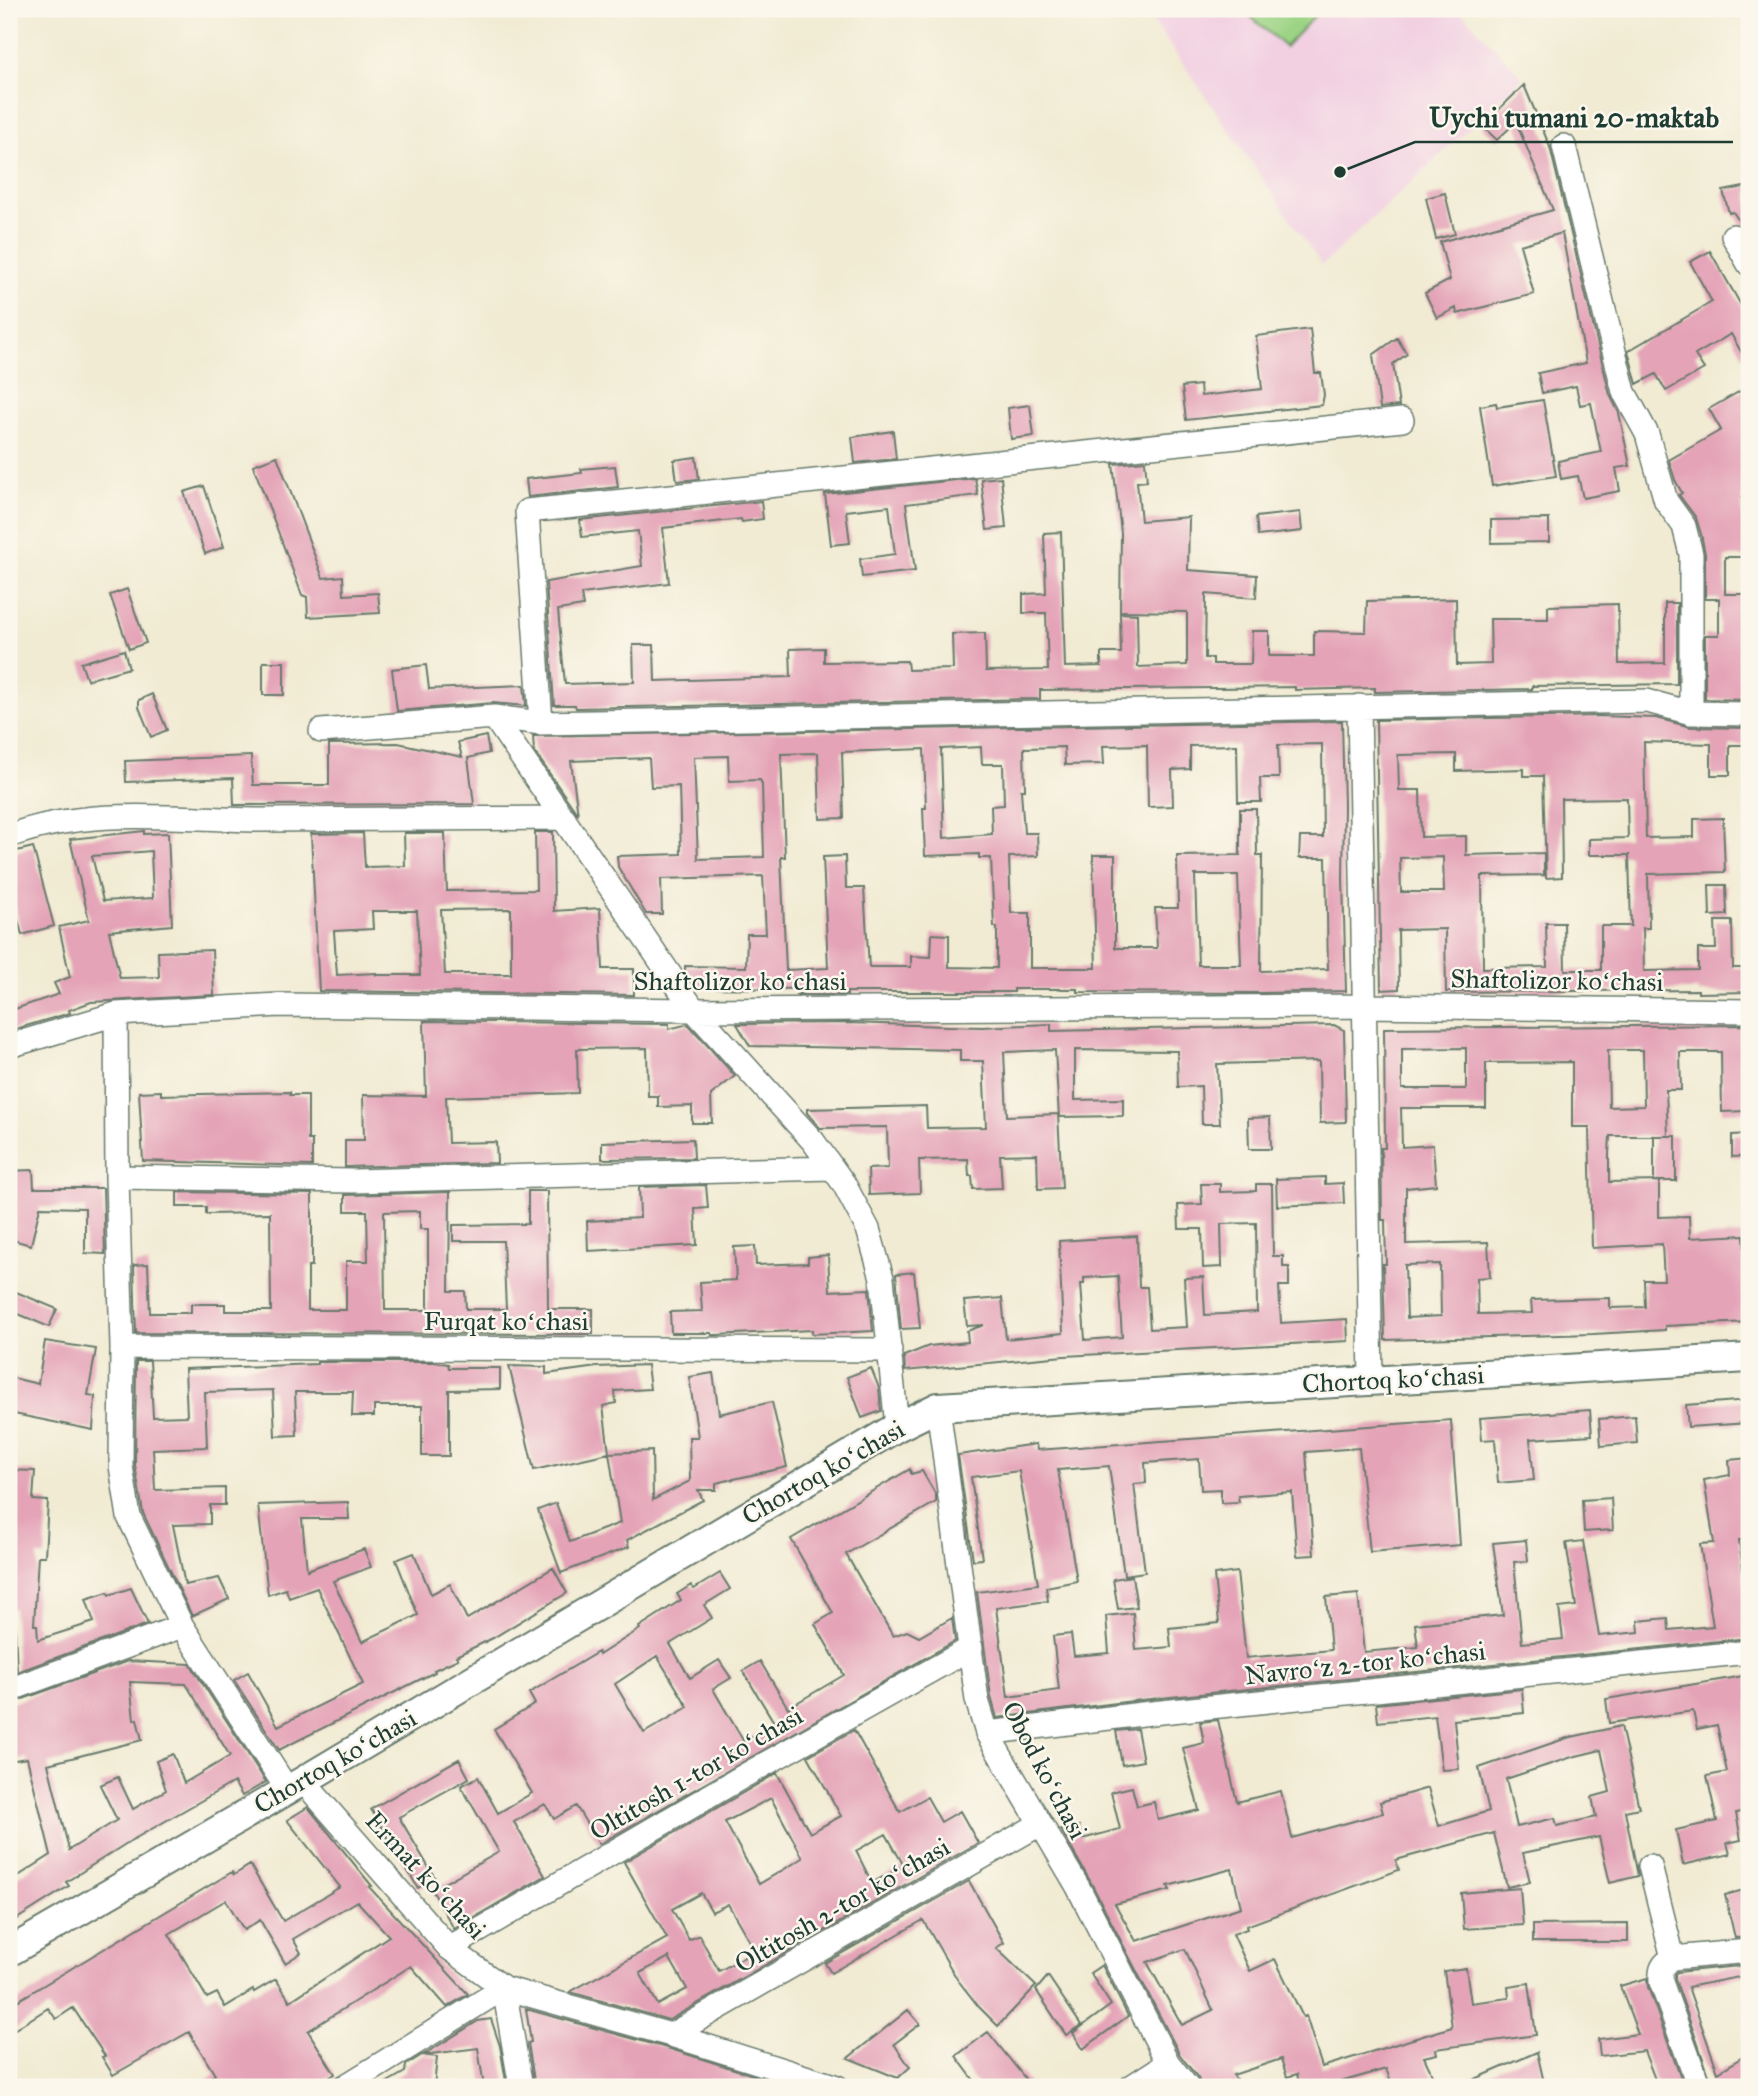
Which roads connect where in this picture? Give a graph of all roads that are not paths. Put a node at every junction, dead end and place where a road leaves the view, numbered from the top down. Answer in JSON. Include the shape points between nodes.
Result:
{"nodes":[{"id":1,"x":1564,"y":146,"type":"dead end"},
{"id":2,"x":1733,"y":236,"type":"dead end"},
{"id":3,"x":1749,"y":264,"type":"edge"},
{"id":4,"x":1402,"y":420,"type":"dead end"},
{"id":5,"x":1360,"y":706,"type":"junction"},
{"id":6,"x":1691,"y":713,"type":"junction"},
{"id":7,"x":1749,"y":714,"type":"edge"},
{"id":8,"x":494,"y":717,"type":"junction"},
{"id":9,"x":541,"y":723,"type":"junction"},
{"id":10,"x":321,"y":731,"type":"dead end"},
{"id":11,"x":564,"y":818,"type":"junction"},
{"id":12,"x":9,"y":836,"type":"edge"},
{"id":13,"x":1365,"y":1006,"type":"junction"},
{"id":14,"x":694,"y":1010,"type":"junction"},
{"id":15,"x":1749,"y":1011,"type":"edge"},
{"id":16,"x":116,"y":1014,"type":"junction"},
{"id":17,"x":9,"y":1046,"type":"edge"},
{"id":18,"x":832,"y":1168,"type":"junction"},
{"id":19,"x":117,"y":1177,"type":"junction"},
{"id":20,"x":122,"y":1347,"type":"junction"},
{"id":21,"x":890,"y":1350,"type":"junction"},
{"id":22,"x":1749,"y":1358,"type":"edge"},
{"id":23,"x":1371,"y":1380,"type":"junction"},
{"id":24,"x":938,"y":1407,"type":"junction"},
{"id":25,"x":897,"y":1427,"type":"junction"},
{"id":26,"x":182,"y":1626,"type":"junction"},
{"id":27,"x":971,"y":1648,"type":"junction"},
{"id":28,"x":1749,"y":1652,"type":"edge"},
{"id":29,"x":9,"y":1690,"type":"edge"},
{"id":30,"x":987,"y":1733,"type":"junction"},
{"id":31,"x":295,"y":1785,"type":"junction"},
{"id":32,"x":1040,"y":1824,"type":"junction"},
{"id":33,"x":1650,"y":1866,"type":"dead end"},
{"id":34,"x":449,"y":1948,"type":"junction"},
{"id":35,"x":1749,"y":1951,"type":"edge"},
{"id":36,"x":9,"y":1952,"type":"edge"},
{"id":37,"x":1674,"y":1958,"type":"junction"},
{"id":38,"x":504,"y":1988,"type":"junction"},
{"id":39,"x":671,"y":2035,"type":"junction"},
{"id":40,"x":1168,"y":2063,"type":"junction"},
{"id":41,"x":344,"y":2087,"type":"edge"},
{"id":42,"x":521,"y":2087,"type":"edge"},
{"id":43,"x":837,"y":2087,"type":"edge"},
{"id":44,"x":1131,"y":2087,"type":"edge"},
{"id":45,"x":1187,"y":2087,"type":"edge"},
{"id":46,"x":1699,"y":2087,"type":"edge"}],
"edges":[{"from":1,"to":6,"type":"street","via":[[1624,392],[1647,434],[1666,501],[1684,526],[1691,554]]},
{"from":2,"to":3,"type":"street"},
{"from":4,"to":9,"type":"street","via":[[527,511]]},
{"from":5,"to":6,"type":"street","via":[[1647,701]]},
{"from":5,"to":9,"type":"street"},
{"from":5,"to":13,"type":"street"},
{"from":6,"to":7,"type":"street"},
{"from":8,"to":9,"type":"street"},
{"from":8,"to":10,"type":"street"},
{"from":8,"to":11,"type":"street"},
{"from":11,"to":12,"type":"street","via":[[125,816],[38,825]]},
{"from":11,"to":14,"type":"street"},
{"from":13,"to":14,"type":"street","name":"Shaftolizor koʻchasi"},
{"from":13,"to":15,"type":"street","name":"Shaftolizor koʻchasi"},
{"from":13,"to":23,"type":"street"},
{"from":14,"to":16,"type":"street","name":"Shaftolizor koʻchasi","via":[[280,1006]]},
{"from":14,"to":18,"type":"street"},
{"from":16,"to":17,"type":"street","name":"Shaftolizor koʻchasi"},
{"from":16,"to":19,"type":"street"},
{"from":18,"to":19,"type":"street","via":[[353,1181]]},
{"from":18,"to":21,"type":"street","via":[[868,1229],[882,1278]]},
{"from":19,"to":20,"type":"street"},
{"from":20,"to":21,"type":"street","name":"Furqat koʻchasi"},
{"from":20,"to":26,"type":"street","via":[[121,1466],[129,1517]]},
{"from":21,"to":25,"type":"street"},
{"from":22,"to":23,"type":"main road","name":"Chortoq koʻchasi"},
{"from":23,"to":24,"type":"main road","name":"Chortoq koʻchasi"},
{"from":24,"to":25,"type":"main road","name":"Chortoq koʻchasi"},
{"from":24,"to":27,"type":"street","name":"Obod koʻchasi"},
{"from":25,"to":31,"type":"main road","name":"Chortoq koʻchasi"},
{"from":26,"to":29,"type":"street"},
{"from":26,"to":31,"type":"street"},
{"from":27,"to":30,"type":"street","name":"Obod koʻchasi","via":[[977,1700]]},
{"from":27,"to":34,"type":"street","name":"Oltitosh 1-tor koʻchasi"},
{"from":28,"to":30,"type":"street","name":"Navroʻz 2-tor koʻchasi"},
{"from":30,"to":32,"type":"street","name":"Obod koʻchasi"},
{"from":31,"to":34,"type":"street","name":"Ermat koʻchasi"},
{"from":31,"to":36,"type":"main road","name":"Chortoq koʻchasi"},
{"from":32,"to":39,"type":"street","name":"Oltitosh 2-tor koʻchasi"},
{"from":32,"to":40,"type":"street","name":"Obod koʻchasi","via":[[1078,1887]]},
{"from":33,"to":37,"type":"street"},
{"from":34,"to":38,"type":"street","name":"Ermat koʻchasi"},
{"from":35,"to":37,"type":"street"},
{"from":37,"to":46,"type":"street","via":[[1664,1963],[1661,1982]]},
{"from":38,"to":39,"type":"street"},
{"from":38,"to":41,"type":"street"},
{"from":38,"to":42,"type":"street"},
{"from":39,"to":43,"type":"street"},
{"from":40,"to":44,"type":"street"},
{"from":40,"to":45,"type":"street","name":"Obod koʻchasi"}]}
